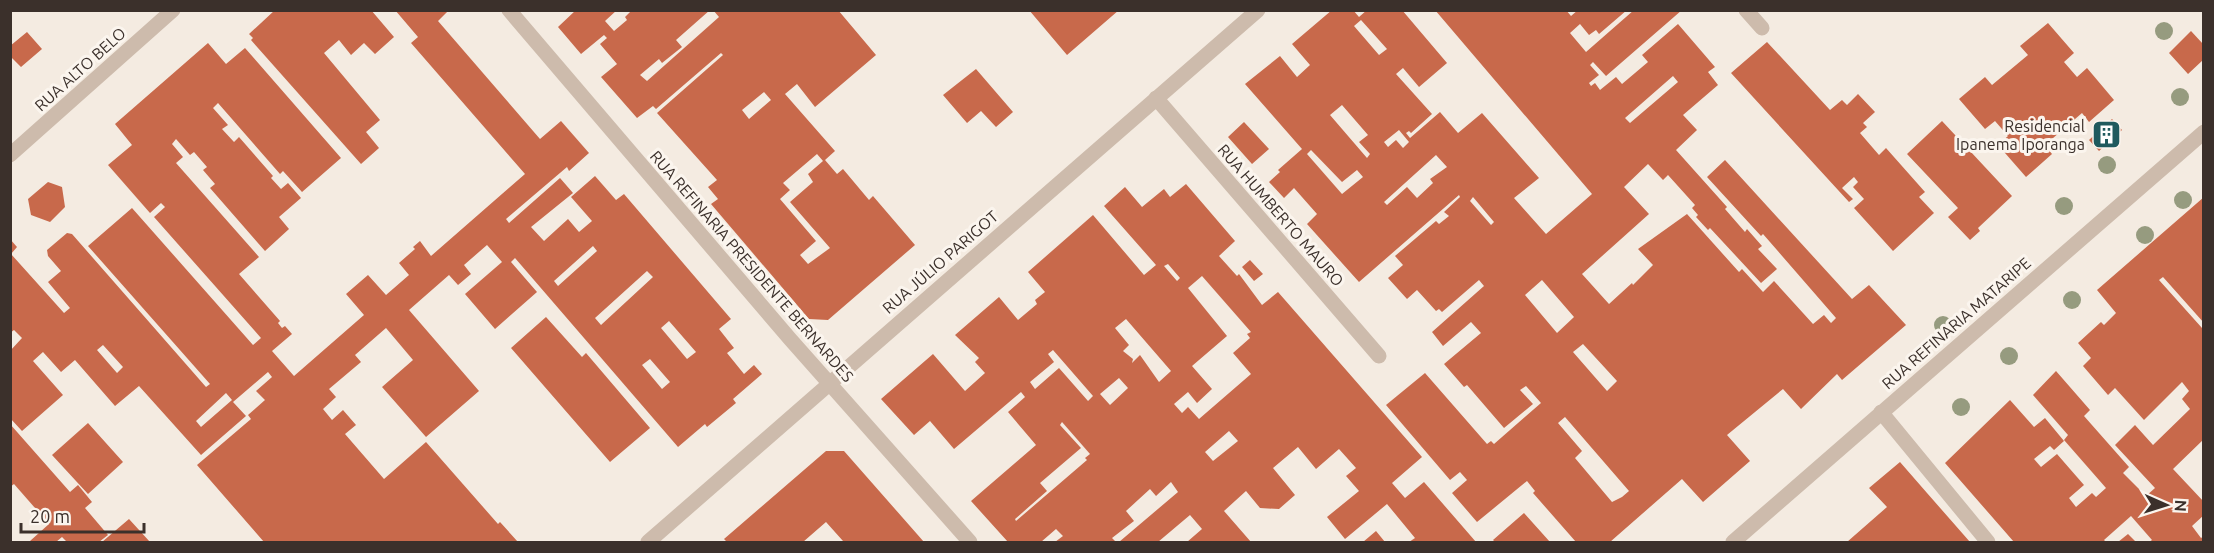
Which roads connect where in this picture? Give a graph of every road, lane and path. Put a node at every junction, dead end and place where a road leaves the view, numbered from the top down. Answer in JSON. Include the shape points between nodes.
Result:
{"nodes":[{"id":1,"x":172,"y":10,"type":"edge"},
{"id":2,"x":509,"y":10,"type":"edge"},
{"id":3,"x":1258,"y":10,"type":"edge"},
{"id":4,"x":1746,"y":10,"type":"edge"},
{"id":5,"x":1762,"y":28,"type":"dead end"},
{"id":6,"x":1156,"y":98,"type":"junction"},
{"id":7,"x":2204,"y":132,"type":"edge"},
{"id":8,"x":10,"y":155,"type":"edge"},
{"id":9,"x":1379,"y":356,"type":"dead end"},
{"id":10,"x":829,"y":383,"type":"junction"},
{"id":11,"x":1881,"y":412,"type":"junction"},
{"id":12,"x":648,"y":543,"type":"edge"},
{"id":13,"x":970,"y":543,"type":"edge"},
{"id":14,"x":1733,"y":543,"type":"edge"},
{"id":15,"x":1988,"y":543,"type":"edge"}],
"edges":[{"from":1,"to":8,"type":"street","name":"RUA ALTO BELO"},
{"from":2,"to":10,"type":"street","name":"RUA REFINARIA PRESIDENTE BERNARDES"},
{"from":3,"to":6,"type":"street","name":"RUA JÚLIO PARIGOT"},
{"from":4,"to":5,"type":"street"},
{"from":6,"to":9,"type":"street","name":"RUA HUMBERTO MAURO"},
{"from":6,"to":10,"type":"street","name":"RUA JÚLIO PARIGOT"},
{"from":7,"to":11,"type":"street","name":"RUA REFINARIA MATARIPE"},
{"from":10,"to":12,"type":"street","name":"RUA JÚLIO PARIGOT"},
{"from":10,"to":13,"type":"street","name":"RUA REFINARIA PRESIDENTE BERNARDES"},
{"from":11,"to":14,"type":"street","name":"RUA REFINARIA MATARIPE"},
{"from":11,"to":15,"type":"street"}]}
